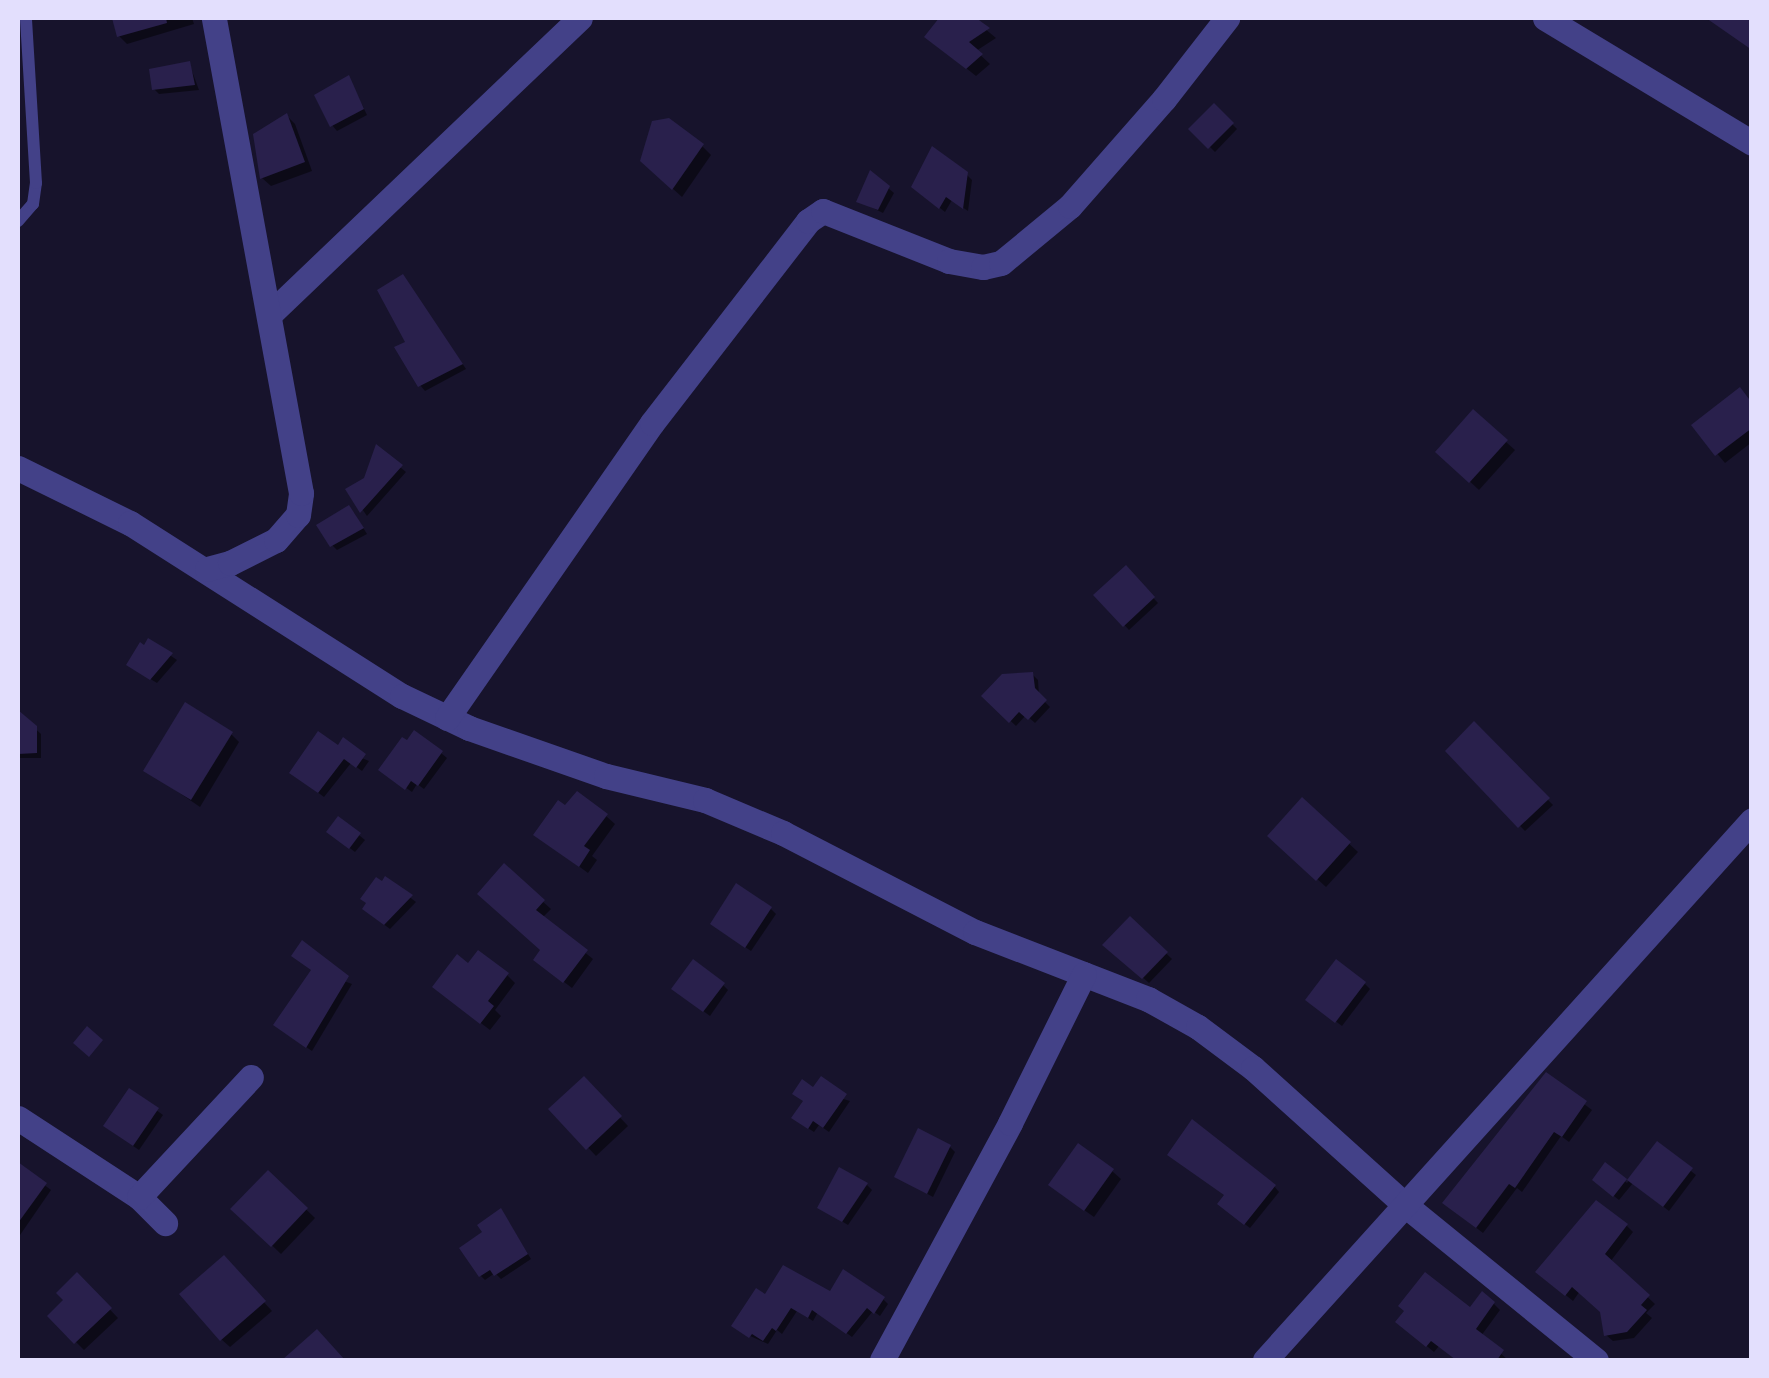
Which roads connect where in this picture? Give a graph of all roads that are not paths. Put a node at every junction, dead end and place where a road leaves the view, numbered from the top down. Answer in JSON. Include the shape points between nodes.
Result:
{"nodes":[{"id":1,"x":26,"y":18,"type":"edge"},
{"id":2,"x":214,"y":18,"type":"edge"},
{"id":3,"x":580,"y":18,"type":"edge"},
{"id":4,"x":1227,"y":18,"type":"edge"},
{"id":5,"x":1545,"y":18,"type":"edge"},
{"id":6,"x":1752,"y":143,"type":"edge"},
{"id":7,"x":18,"y":221,"type":"edge"},
{"id":8,"x":269,"y":316,"type":"junction"},
{"id":9,"x":18,"y":468,"type":"edge"},
{"id":10,"x":207,"y":569,"type":"junction"},
{"id":11,"x":446,"y":718,"type":"junction"},
{"id":12,"x":1752,"y":820,"type":"edge"},
{"id":13,"x":1084,"y":974,"type":"junction"},
{"id":14,"x":251,"y":1077,"type":"dead end"},
{"id":15,"x":18,"y":1118,"type":"edge"},
{"id":16,"x":139,"y":1197,"type":"junction"},
{"id":17,"x":1405,"y":1205,"type":"junction"},
{"id":18,"x":165,"y":1223,"type":"dead end"},
{"id":19,"x":882,"y":1360,"type":"edge"},
{"id":20,"x":1266,"y":1360,"type":"edge"},
{"id":21,"x":1596,"y":1360,"type":"edge"}],
"edges":[{"from":1,"to":7,"type":"lane","via":[[36,183],[33,204]]},
{"from":2,"to":8,"type":"street"},
{"from":3,"to":8,"type":"street"},
{"from":4,"to":11,"type":"street","via":[[1070,206],[1001,264],[950,261],[823,211],[808,220],[652,423]]},
{"from":5,"to":6,"type":"street"},
{"from":8,"to":10,"type":"street","via":[[300,493],[298,515],[276,540]]},
{"from":9,"to":10,"type":"street"},
{"from":10,"to":11,"type":"street"},
{"from":11,"to":13,"type":"street","via":[[606,776],[705,800],[784,833],[975,932]]},
{"from":12,"to":17,"type":"street"},
{"from":13,"to":17,"type":"street","via":[[1198,1027]]},
{"from":13,"to":19,"type":"street"},
{"from":14,"to":16,"type":"street"},
{"from":15,"to":16,"type":"street"},
{"from":16,"to":18,"type":"street"},
{"from":17,"to":20,"type":"street"},
{"from":17,"to":21,"type":"street"}]}
